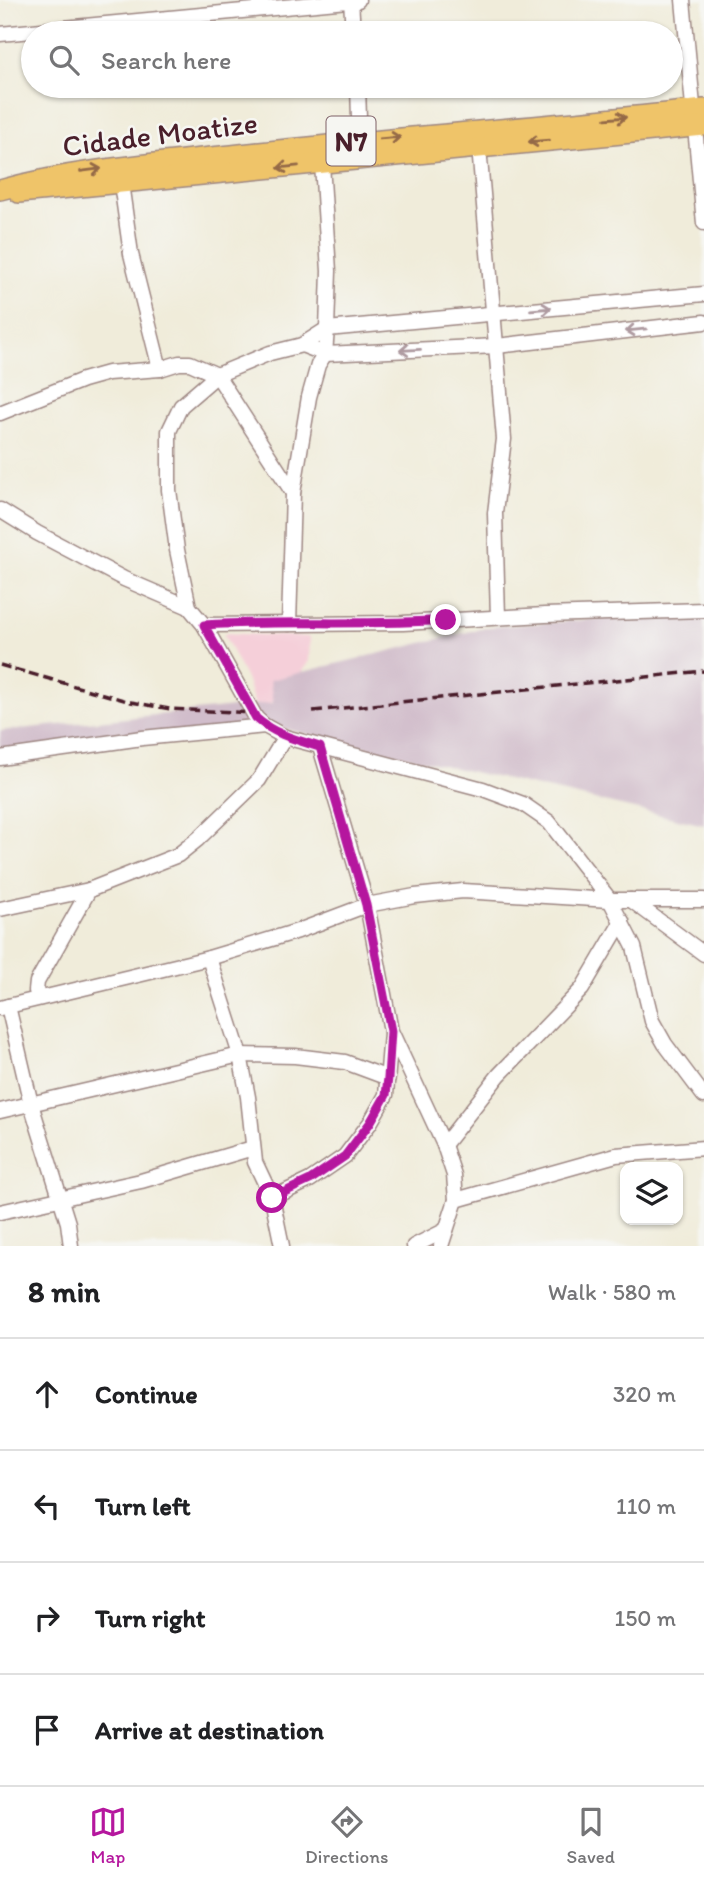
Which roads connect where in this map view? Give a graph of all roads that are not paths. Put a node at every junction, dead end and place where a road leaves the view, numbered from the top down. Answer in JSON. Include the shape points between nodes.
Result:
{"nodes":[{"id":1,"x":351,"y":0,"type":"edge"},
{"id":2,"x":358,"y":0,"type":"edge"},
{"id":3,"x":682,"y":0,"type":"edge"},
{"id":4,"x":303,"y":3,"type":"edge"},
{"id":5,"x":127,"y":21,"type":"edge"},
{"id":6,"x":353,"y":21,"type":"edge"},
{"id":7,"x":21,"y":32,"type":"edge"},
{"id":8,"x":0,"y":34,"type":"edge"},
{"id":9,"x":358,"y":98,"type":"edge"},
{"id":10,"x":699,"y":118,"type":"edge"},
{"id":11,"x":479,"y":147,"type":"junction"},
{"id":12,"x":359,"y":150,"type":"junction"},
{"id":13,"x":322,"y":164,"type":"junction"},
{"id":14,"x":121,"y":183,"type":"junction"},
{"id":15,"x":0,"y":192,"type":"edge"},
{"id":16,"x":704,"y":223,"type":"edge"},
{"id":17,"x":704,"y":294,"type":"edge"},
{"id":18,"x":494,"y":313,"type":"junction"},
{"id":19,"x":704,"y":322,"type":"edge"},
{"id":20,"x":327,"y":329,"type":"junction"},
{"id":21,"x":302,"y":345,"type":"junction"},
{"id":22,"x":497,"y":346,"type":"junction"},
{"id":23,"x":325,"y":354,"type":"junction"},
{"id":24,"x":160,"y":369,"type":"junction"},
{"id":25,"x":217,"y":375,"type":"junction"},
{"id":26,"x":0,"y":413,"type":"edge"},
{"id":27,"x":293,"y":493,"type":"junction"},
{"id":28,"x":0,"y":509,"type":"edge"},
{"id":29,"x":189,"y":607,"type":"junction"},
{"id":30,"x":704,"y":610,"type":"edge"},
{"id":31,"x":498,"y":617,"type":"junction"},
{"id":32,"x":289,"y":624,"type":"junction"},
{"id":33,"x":204,"y":625,"type":"junction"},
{"id":34,"x":265,"y":726,"type":"junction"},
{"id":35,"x":285,"y":737,"type":"junction"},
{"id":36,"x":320,"y":747,"type":"junction"},
{"id":37,"x":0,"y":758,"type":"edge"},
{"id":38,"x":89,"y":890,"type":"junction"},
{"id":39,"x":610,"y":900,"type":"junction"},
{"id":40,"x":631,"y":900,"type":"junction"},
{"id":41,"x":704,"y":900,"type":"edge"},
{"id":42,"x":366,"y":905,"type":"junction"},
{"id":43,"x":0,"y":909,"type":"edge"},
{"id":44,"x":622,"y":921,"type":"junction"},
{"id":45,"x":704,"y":954,"type":"edge"},
{"id":46,"x":209,"y":958,"type":"junction"},
{"id":47,"x":40,"y":998,"type":"junction"},
{"id":48,"x":4,"y":1007,"type":"edge"},
{"id":49,"x":391,"y":1031,"type":"junction"},
{"id":50,"x":240,"y":1055,"type":"junction"},
{"id":51,"x":388,"y":1078,"type":"junction"},
{"id":52,"x":704,"y":1096,"type":"edge"},
{"id":53,"x":31,"y":1104,"type":"junction"},
{"id":54,"x":0,"y":1111,"type":"edge"},
{"id":55,"x":444,"y":1145,"type":"junction"},
{"id":56,"x":253,"y":1148,"type":"junction"},
{"id":57,"x":704,"y":1148,"type":"edge"},
{"id":58,"x":272,"y":1198,"type":"junction"},
{"id":59,"x":59,"y":1199,"type":"junction"},
{"id":60,"x":456,"y":1200,"type":"junction"},
{"id":61,"x":0,"y":1212,"type":"edge"},
{"id":62,"x":446,"y":1230,"type":"junction"},
{"id":63,"x":71,"y":1246,"type":"edge"},
{"id":64,"x":282,"y":1246,"type":"edge"},
{"id":65,"x":414,"y":1246,"type":"edge"},
{"id":66,"x":441,"y":1246,"type":"edge"}],
"edges":[{"from":1,"to":2,"type":"street"},
{"from":1,"to":4,"type":"street"},
{"from":1,"to":6,"type":"street"},
{"from":3,"to":10,"type":"street"},
{"from":4,"to":5,"type":"street"},
{"from":7,"to":8,"type":"street"},
{"from":9,"to":12,"type":"street"},
{"from":10,"to":11,"type":"highway","name":"Cidade Moatize","number":"N7","one_way":true},
{"from":12,"to":10,"type":"highway","name":"Cidade Moatize","number":"N7","one_way":true},
{"from":10,"to":16,"type":"street"},
{"from":11,"to":12,"type":"highway","name":"Cidade Moatize","number":"N7"},
{"from":11,"to":18,"type":"street"},
{"from":12,"to":13,"type":"highway","name":"Cidade Moatize","number":"N7"},
{"from":15,"to":12,"type":"highway","name":"Cidade Moatize","number":"N7","one_way":true,"via":[[82,171]]},
{"from":13,"to":14,"type":"highway","name":"Cidade Moatize","number":"N7","one_way":true},
{"from":13,"to":20,"type":"street","via":[[329,271]]},
{"from":14,"to":15,"type":"highway","name":"Cidade Moatize","number":"N7"},
{"from":14,"to":24,"type":"street","via":[[131,254]]},
{"from":18,"to":17,"type":"street","one_way":true},
{"from":18,"to":20,"type":"street"},
{"from":18,"to":22,"type":"street"},
{"from":19,"to":22,"type":"street","one_way":true},
{"from":20,"to":21,"type":"street"},
{"from":20,"to":23,"type":"street"},
{"from":21,"to":23,"type":"street"},
{"from":21,"to":25,"type":"street"},
{"from":22,"to":23,"type":"street","one_way":true},
{"from":22,"to":31,"type":"street","via":[[504,439],[495,513]]},
{"from":23,"to":27,"type":"street","via":[[309,397]]},
{"from":24,"to":25,"type":"street","via":[[190,363]]},
{"from":24,"to":26,"type":"street","via":[[108,373]]},
{"from":25,"to":27,"type":"street"},
{"from":25,"to":29,"type":"street","via":[[181,406],[169,431],[169,490]]},
{"from":27,"to":32,"type":"street"},
{"from":28,"to":29,"type":"street","via":[[124,579]]},
{"from":29,"to":33,"type":"street"},
{"from":30,"to":31,"type":"street"},
{"from":31,"to":32,"type":"street"},
{"from":32,"to":33,"type":"street"},
{"from":33,"to":34,"type":"street","via":[[256,718]]},
{"from":34,"to":35,"type":"street"},
{"from":34,"to":37,"type":"street"},
{"from":35,"to":36,"type":"street"},
{"from":35,"to":38,"type":"street","via":[[259,780],[178,855]]},
{"from":36,"to":39,"type":"street","via":[[483,789],[523,804],[549,822]]},
{"from":36,"to":42,"type":"street"},
{"from":38,"to":43,"type":"street"},
{"from":38,"to":47,"type":"street","via":[[37,982]]},
{"from":39,"to":40,"type":"street"},
{"from":39,"to":42,"type":"street","via":[[463,891]]},
{"from":39,"to":44,"type":"street"},
{"from":40,"to":41,"type":"street"},
{"from":40,"to":45,"type":"street"},
{"from":42,"to":46,"type":"street"},
{"from":42,"to":49,"type":"street"},
{"from":44,"to":52,"type":"street","via":[[634,947],[652,1021]]},
{"from":44,"to":55,"type":"street","via":[[582,989],[499,1075]]},
{"from":46,"to":47,"type":"street"},
{"from":46,"to":50,"type":"street"},
{"from":47,"to":48,"type":"street"},
{"from":48,"to":53,"type":"street"},
{"from":49,"to":51,"type":"street"},
{"from":49,"to":55,"type":"street"},
{"from":50,"to":51,"type":"street","via":[[345,1062]]},
{"from":50,"to":53,"type":"street"},
{"from":50,"to":56,"type":"street"},
{"from":51,"to":58,"type":"street","via":[[386,1095],[345,1156]]},
{"from":53,"to":54,"type":"street"},
{"from":53,"to":59,"type":"street"},
{"from":55,"to":60,"type":"street"},
{"from":56,"to":58,"type":"street"},
{"from":56,"to":59,"type":"street"},
{"from":57,"to":60,"type":"street","via":[[616,1155]]},
{"from":58,"to":64,"type":"street"},
{"from":59,"to":61,"type":"street"},
{"from":59,"to":63,"type":"street"},
{"from":60,"to":62,"type":"street"},
{"from":62,"to":65,"type":"street"},
{"from":62,"to":66,"type":"street"}]}
